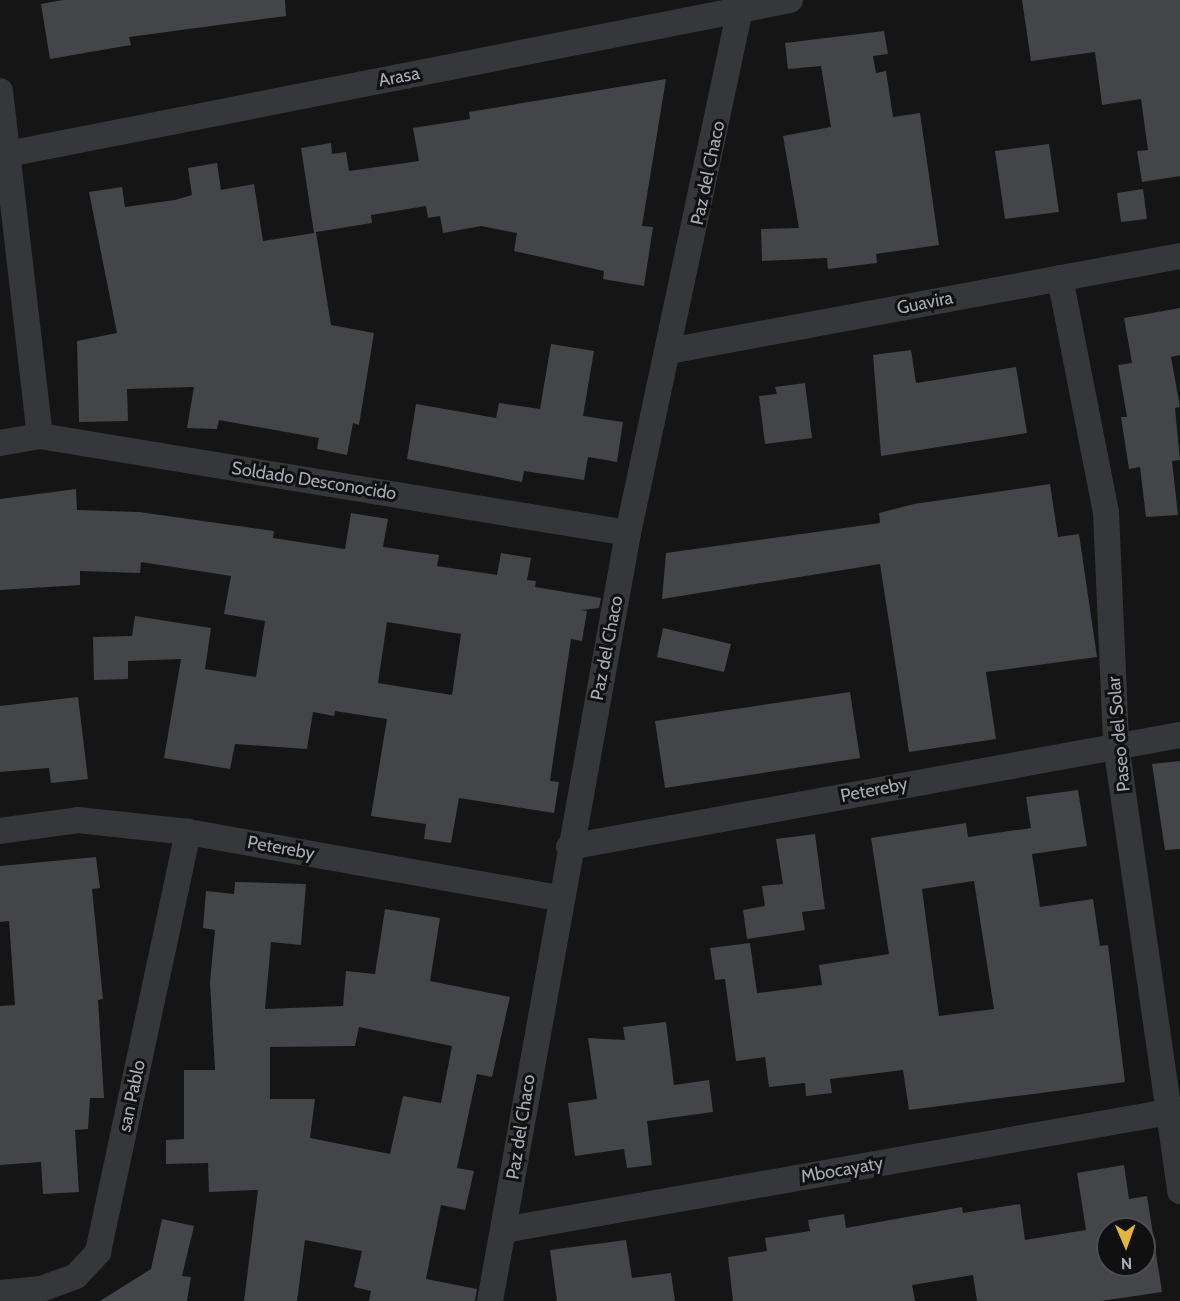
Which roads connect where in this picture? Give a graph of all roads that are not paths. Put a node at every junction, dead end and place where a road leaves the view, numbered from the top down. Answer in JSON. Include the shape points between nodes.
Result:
{"nodes":[{"id":1,"x":790,"y":0,"type":"edge"},
{"id":2,"x":742,"y":4,"type":"edge"},
{"id":3,"x":0,"y":91,"type":"edge"},
{"id":4,"x":8,"y":154,"type":"junction"},
{"id":5,"x":1180,"y":256,"type":"edge"},
{"id":6,"x":1060,"y":278,"type":"junction"},
{"id":7,"x":669,"y":351,"type":"junction"},
{"id":8,"x":40,"y":436,"type":"junction"},
{"id":9,"x":0,"y":443,"type":"edge"},
{"id":10,"x":628,"y":533,"type":"junction"},
{"id":11,"x":1180,"y":735,"type":"edge"},
{"id":12,"x":1116,"y":745,"type":"junction"},
{"id":13,"x":0,"y":831,"type":"edge"},
{"id":14,"x":188,"y":831,"type":"junction"},
{"id":15,"x":569,"y":847,"type":"junction"},
{"id":16,"x":559,"y":898,"type":"junction"},
{"id":17,"x":1174,"y":1111,"type":"edge"},
{"id":18,"x":1180,"y":1191,"type":"edge"},
{"id":19,"x":504,"y":1230,"type":"junction"},
{"id":20,"x":0,"y":1293,"type":"edge"},
{"id":21,"x":490,"y":1301,"type":"edge"}],
"edges":[{"from":1,"to":2,"type":"street","name":"Arasa"},
{"from":2,"to":4,"type":"street","name":"Arasa"},
{"from":2,"to":7,"type":"street","name":"Paz del Chaco"},
{"from":3,"to":4,"type":"street"},
{"from":4,"to":8,"type":"street"},
{"from":5,"to":6,"type":"street","name":"Guavira"},
{"from":6,"to":7,"type":"street","name":"Guavira"},
{"from":6,"to":12,"type":"street","name":"Paseo del Solar","via":[[1106,512]]},
{"from":7,"to":10,"type":"street","name":"Paz del Chaco"},
{"from":8,"to":9,"type":"street","name":"Soldado Desconocido"},
{"from":8,"to":10,"type":"street","name":"Soldado Desconocido"},
{"from":10,"to":15,"type":"street","name":"Paz del Chaco"},
{"from":11,"to":12,"type":"street","name":"Petereby"},
{"from":12,"to":15,"type":"street","name":"Petereby"},
{"from":12,"to":17,"type":"street","name":"Paseo del Solar"},
{"from":13,"to":14,"type":"street","name":"Petereby","via":[[78,820]]},
{"from":14,"to":16,"type":"street","name":"Petereby"},
{"from":14,"to":20,"type":"street","name":"san Pablo","via":[[98,1252],[76,1275],[41,1289]]},
{"from":15,"to":16,"type":"street","name":"Paz del Chaco"},
{"from":16,"to":19,"type":"street","name":"Paz del Chaco"},
{"from":17,"to":18,"type":"street","name":"Paseo del Solar"},
{"from":17,"to":19,"type":"street","name":"Mbocayaty"},
{"from":19,"to":21,"type":"street","name":"Paz del Chaco"}]}
